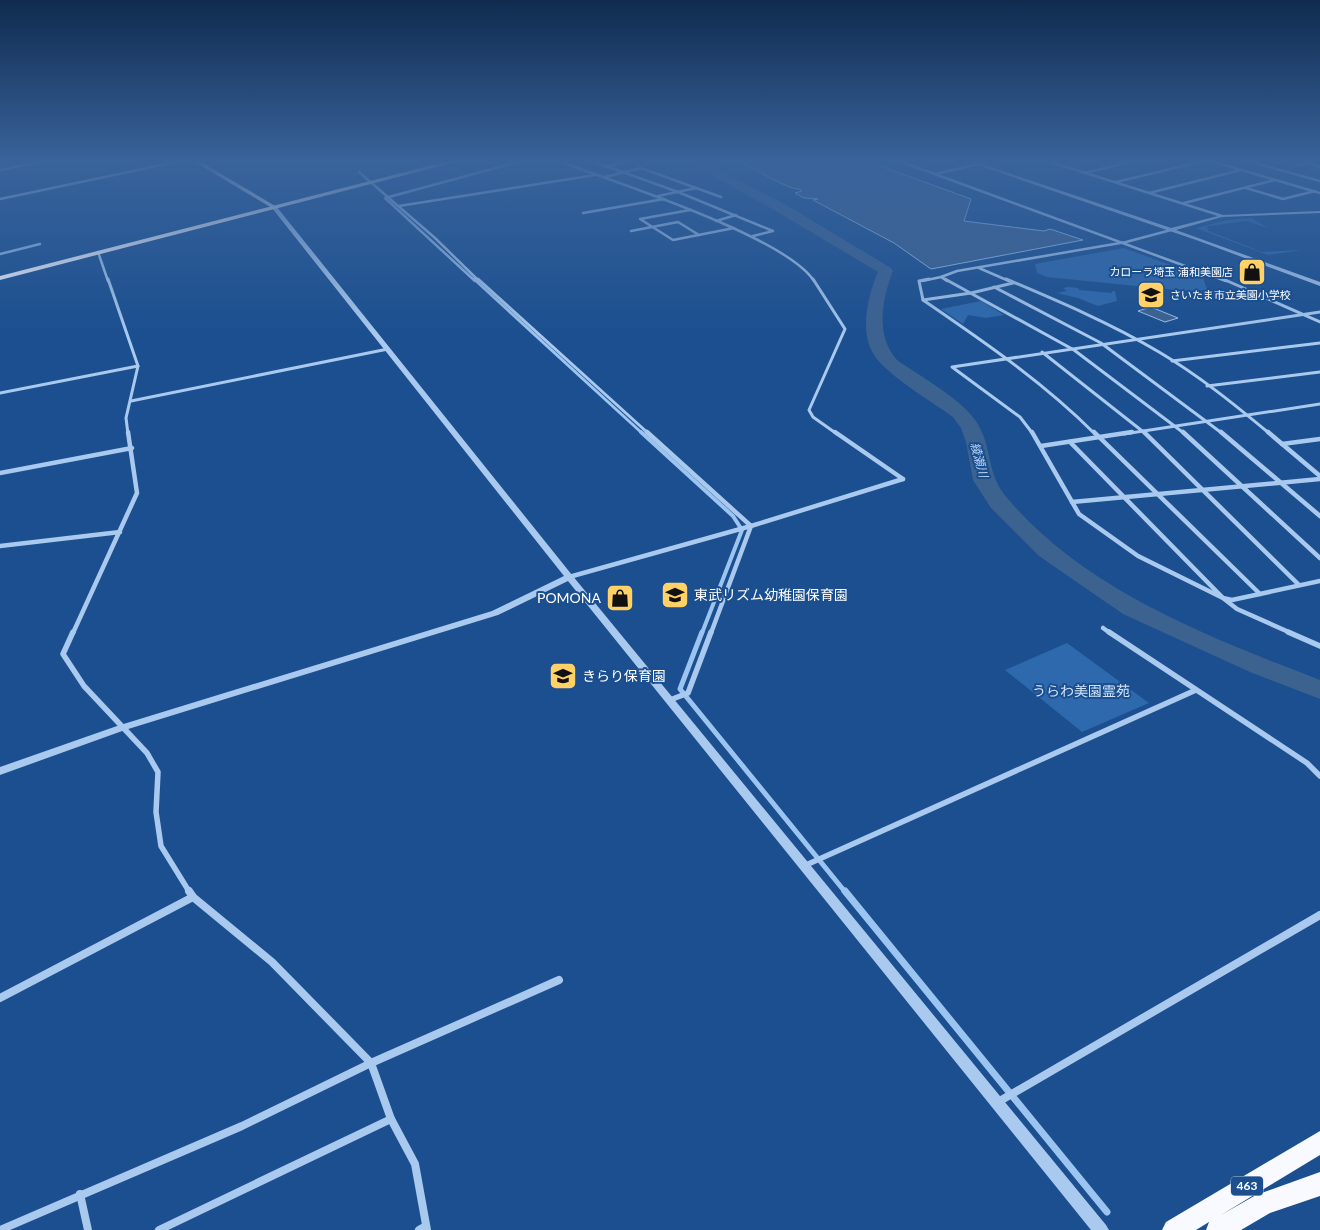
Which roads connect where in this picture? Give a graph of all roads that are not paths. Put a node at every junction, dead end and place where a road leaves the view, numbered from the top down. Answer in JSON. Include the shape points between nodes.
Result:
{"nodes":[{"id":1,"x":226,"y":219,"type":"edge"},
{"id":2,"x":284,"y":219,"type":"edge"},
{"id":3,"x":414,"y":219,"type":"edge"},
{"id":4,"x":641,"y":219,"type":"edge"},
{"id":5,"x":746,"y":219,"type":"edge"},
{"id":6,"x":1063,"y":219,"type":"edge"},
{"id":7,"x":1141,"y":219,"type":"edge"},
{"id":8,"x":1152,"y":219,"type":"edge"},
{"id":9,"x":1210,"y":219,"type":"edge"},
{"id":10,"x":716,"y":220,"type":"edge"},
{"id":11,"x":652,"y":227,"type":"junction"},
{"id":12,"x":734,"y":228,"type":"junction"},
{"id":13,"x":1178,"y":228,"type":"junction"},
{"id":14,"x":1171,"y":230,"type":"junction"},
{"id":15,"x":630,"y":231,"type":"dead end"},
{"id":16,"x":699,"y":235,"type":"junction"},
{"id":17,"x":753,"y":236,"type":"junction"},
{"id":18,"x":1126,"y":242,"type":"junction"},
{"id":19,"x":98,"y":252,"type":"junction"},
{"id":20,"x":978,"y":268,"type":"junction"},
{"id":21,"x":941,"y":276,"type":"junction"},
{"id":22,"x":0,"y":278,"type":"edge"},
{"id":23,"x":1320,"y":279,"type":"edge"},
{"id":24,"x":1013,"y":282,"type":"junction"},
{"id":25,"x":1320,"y":284,"type":"edge"},
{"id":26,"x":994,"y":287,"type":"junction"},
{"id":27,"x":971,"y":293,"type":"junction"},
{"id":28,"x":923,"y":300,"type":"junction"},
{"id":29,"x":1320,"y":312,"type":"edge"},
{"id":30,"x":1304,"y":315,"type":"junction"},
{"id":31,"x":1320,"y":322,"type":"edge"},
{"id":32,"x":1135,"y":338,"type":"junction"},
{"id":33,"x":1101,"y":343,"type":"junction"},
{"id":34,"x":1320,"y":343,"type":"edge"},
{"id":35,"x":1071,"y":348,"type":"junction"},
{"id":36,"x":388,"y":349,"type":"junction"},
{"id":37,"x":1042,"y":352,"type":"junction"},
{"id":38,"x":1008,"y":358,"type":"junction"},
{"id":39,"x":1172,"y":361,"type":"junction"},
{"id":40,"x":138,"y":366,"type":"junction"},
{"id":41,"x":1320,"y":372,"type":"edge"},
{"id":42,"x":1207,"y":386,"type":"junction"},
{"id":43,"x":0,"y":393,"type":"edge"},
{"id":44,"x":131,"y":401,"type":"junction"},
{"id":45,"x":1320,"y":404,"type":"edge"},
{"id":46,"x":1244,"y":414,"type":"junction"},
{"id":47,"x":1207,"y":420,"type":"junction"},
{"id":48,"x":1175,"y":425,"type":"junction"},
{"id":49,"x":1142,"y":430,"type":"junction"},
{"id":50,"x":1099,"y":437,"type":"junction"},
{"id":51,"x":1320,"y":439,"type":"edge"},
{"id":52,"x":1070,"y":442,"type":"junction"},
{"id":53,"x":1282,"y":444,"type":"junction"},
{"id":54,"x":1041,"y":446,"type":"junction"},
{"id":55,"x":132,"y":448,"type":"junction"},
{"id":56,"x":0,"y":474,"type":"edge"},
{"id":57,"x":1320,"y":477,"type":"edge"},
{"id":58,"x":1280,"y":482,"type":"junction"},
{"id":59,"x":1241,"y":486,"type":"junction"},
{"id":60,"x":1203,"y":489,"type":"junction"},
{"id":61,"x":1156,"y":493,"type":"junction"},
{"id":62,"x":1124,"y":496,"type":"junction"},
{"id":63,"x":1072,"y":502,"type":"junction"},
{"id":64,"x":1320,"y":516,"type":"edge"},
{"id":65,"x":751,"y":526,"type":"junction"},
{"id":66,"x":120,"y":532,"type":"junction"},
{"id":67,"x":0,"y":546,"type":"edge"},
{"id":68,"x":1320,"y":558,"type":"edge"},
{"id":69,"x":569,"y":577,"type":"junction"},
{"id":70,"x":1320,"y":581,"type":"edge"},
{"id":71,"x":1299,"y":585,"type":"junction"},
{"id":72,"x":1260,"y":594,"type":"junction"},
{"id":73,"x":1223,"y":598,"type":"junction"},
{"id":74,"x":1103,"y":628,"type":"dead end"},
{"id":75,"x":1320,"y":646,"type":"edge"},
{"id":76,"x":1196,"y":690,"type":"junction"},
{"id":77,"x":674,"y":698,"type":"junction"},
{"id":78,"x":121,"y":728,"type":"junction"},
{"id":79,"x":0,"y":771,"type":"edge"},
{"id":80,"x":1320,"y":776,"type":"edge"},
{"id":81,"x":806,"y":865,"type":"junction"},
{"id":82,"x":193,"y":898,"type":"junction"},
{"id":83,"x":1320,"y":915,"type":"edge"},
{"id":84,"x":559,"y":980,"type":"dead end"},
{"id":85,"x":0,"y":998,"type":"edge"},
{"id":86,"x":371,"y":1063,"type":"junction"},
{"id":87,"x":998,"y":1102,"type":"junction"},
{"id":88,"x":391,"y":1119,"type":"junction"},
{"id":89,"x":1320,"y":1142,"type":"edge"},
{"id":90,"x":1320,"y":1184,"type":"edge"},
{"id":91,"x":80,"y":1194,"type":"junction"},
{"id":92,"x":424,"y":1229,"type":"edge"},
{"id":93,"x":0,"y":1230,"type":"edge"},
{"id":94,"x":88,"y":1230,"type":"edge"},
{"id":95,"x":159,"y":1230,"type":"edge"},
{"id":96,"x":1102,"y":1230,"type":"edge"},
{"id":97,"x":1174,"y":1230,"type":"edge"},
{"id":98,"x":1218,"y":1230,"type":"edge"}],
"edges":[{"from":1,"to":19,"type":"highway"},
{"from":2,"to":36,"type":"street"},
{"from":3,"to":65,"type":"street"},
{"from":4,"to":11,"type":"street"},
{"from":5,"to":17,"type":"street","via":[[773,231]]},
{"from":6,"to":18,"type":"street"},
{"from":7,"to":14,"type":"street"},
{"from":8,"to":13,"type":"street"},
{"from":9,"to":13,"type":"street"},
{"from":10,"to":12,"type":"street"},
{"from":11,"to":15,"type":"street"},
{"from":11,"to":16,"type":"street","via":[[678,222]]},
{"from":11,"to":16,"type":"street","via":[[673,240]]},
{"from":12,"to":16,"type":"street"},
{"from":12,"to":17,"type":"street"},
{"from":13,"to":14,"type":"street"},
{"from":13,"to":23,"type":"street"},
{"from":14,"to":18,"type":"street"},
{"from":14,"to":25,"type":"street"},
{"from":17,"to":65,"type":"street","via":[[811,276],[845,329],[811,402],[809,410],[813,417],[903,479]]},
{"from":18,"to":20,"type":"street"},
{"from":18,"to":30,"type":"street","via":[[1209,273]]},
{"from":19,"to":22,"type":"highway"},
{"from":19,"to":40,"type":"street"},
{"from":20,"to":21,"type":"street"},
{"from":20,"to":24,"type":"street"},
{"from":21,"to":27,"type":"street"},
{"from":21,"to":28,"type":"street","via":[[920,281]]},
{"from":24,"to":26,"type":"street"},
{"from":24,"to":32,"type":"street"},
{"from":26,"to":27,"type":"street"},
{"from":26,"to":33,"type":"street"},
{"from":27,"to":28,"type":"street"},
{"from":27,"to":35,"type":"street"},
{"from":28,"to":38,"type":"street"},
{"from":29,"to":30,"type":"street"},
{"from":30,"to":31,"type":"street"},
{"from":30,"to":32,"type":"street"},
{"from":32,"to":33,"type":"street"},
{"from":32,"to":39,"type":"street"},
{"from":33,"to":35,"type":"street"},
{"from":33,"to":47,"type":"street"},
{"from":34,"to":39,"type":"street"},
{"from":35,"to":37,"type":"street"},
{"from":35,"to":48,"type":"street"},
{"from":36,"to":44,"type":"street"},
{"from":36,"to":69,"type":"street"},
{"from":37,"to":38,"type":"street"},
{"from":37,"to":49,"type":"street"},
{"from":38,"to":50,"type":"street"},
{"from":38,"to":54,"type":"street","via":[[952,367],[1020,417]]},
{"from":39,"to":42,"type":"street"},
{"from":40,"to":43,"type":"street"},
{"from":40,"to":44,"type":"street"},
{"from":41,"to":42,"type":"street"},
{"from":42,"to":46,"type":"street"},
{"from":44,"to":55,"type":"street","via":[[126,418]]},
{"from":45,"to":46,"type":"street"},
{"from":46,"to":47,"type":"street"},
{"from":46,"to":53,"type":"street"},
{"from":47,"to":48,"type":"street"},
{"from":47,"to":58,"type":"street"},
{"from":48,"to":49,"type":"street"},
{"from":48,"to":59,"type":"street"},
{"from":49,"to":50,"type":"street"},
{"from":49,"to":60,"type":"street"},
{"from":50,"to":52,"type":"street"},
{"from":50,"to":61,"type":"street"},
{"from":51,"to":53,"type":"street"},
{"from":52,"to":54,"type":"street"},
{"from":52,"to":62,"type":"street"},
{"from":53,"to":57,"type":"street"},
{"from":54,"to":63,"type":"street"},
{"from":55,"to":56,"type":"street"},
{"from":55,"to":66,"type":"street","via":[[137,493]]},
{"from":57,"to":58,"type":"street"},
{"from":58,"to":59,"type":"street"},
{"from":58,"to":64,"type":"street"},
{"from":59,"to":60,"type":"street"},
{"from":59,"to":68,"type":"street"},
{"from":60,"to":61,"type":"street"},
{"from":60,"to":71,"type":"street"},
{"from":61,"to":62,"type":"street"},
{"from":61,"to":72,"type":"street"},
{"from":62,"to":63,"type":"street"},
{"from":62,"to":73,"type":"street"},
{"from":63,"to":73,"type":"street","via":[[1078,514],[1138,556]]},
{"from":65,"to":69,"type":"street"},
{"from":65,"to":77,"type":"street","via":[[688,693]]},
{"from":66,"to":67,"type":"street"},
{"from":66,"to":78,"type":"street","via":[[63,654],[84,686]]},
{"from":69,"to":77,"type":"street"},
{"from":69,"to":78,"type":"street","via":[[495,613]]},
{"from":70,"to":71,"type":"street"},
{"from":71,"to":72,"type":"street"},
{"from":72,"to":73,"type":"street","via":[[1232,600]]},
{"from":73,"to":75,"type":"street","via":[[1237,609]]},
{"from":74,"to":76,"type":"street"},
{"from":76,"to":80,"type":"street","via":[[1307,763]]},
{"from":76,"to":81,"type":"street"},
{"from":77,"to":81,"type":"street"},
{"from":78,"to":79,"type":"street"},
{"from":78,"to":82,"type":"street","via":[[147,753],[158,772],[156,812],[161,846]]},
{"from":81,"to":87,"type":"street"},
{"from":82,"to":85,"type":"street"},
{"from":82,"to":86,"type":"street","via":[[272,962]]},
{"from":83,"to":87,"type":"street"},
{"from":84,"to":86,"type":"street"},
{"from":86,"to":88,"type":"street"},
{"from":86,"to":91,"type":"street","via":[[242,1126]]},
{"from":87,"to":96,"type":"street"},
{"from":88,"to":92,"type":"street","via":[[415,1164]]},
{"from":88,"to":95,"type":"street"},
{"from":89,"to":97,"type":"highway","number":"463"},
{"from":90,"to":98,"type":"highway","via":[[1264,1203]]},
{"from":91,"to":93,"type":"street"},
{"from":91,"to":94,"type":"street"}]}
